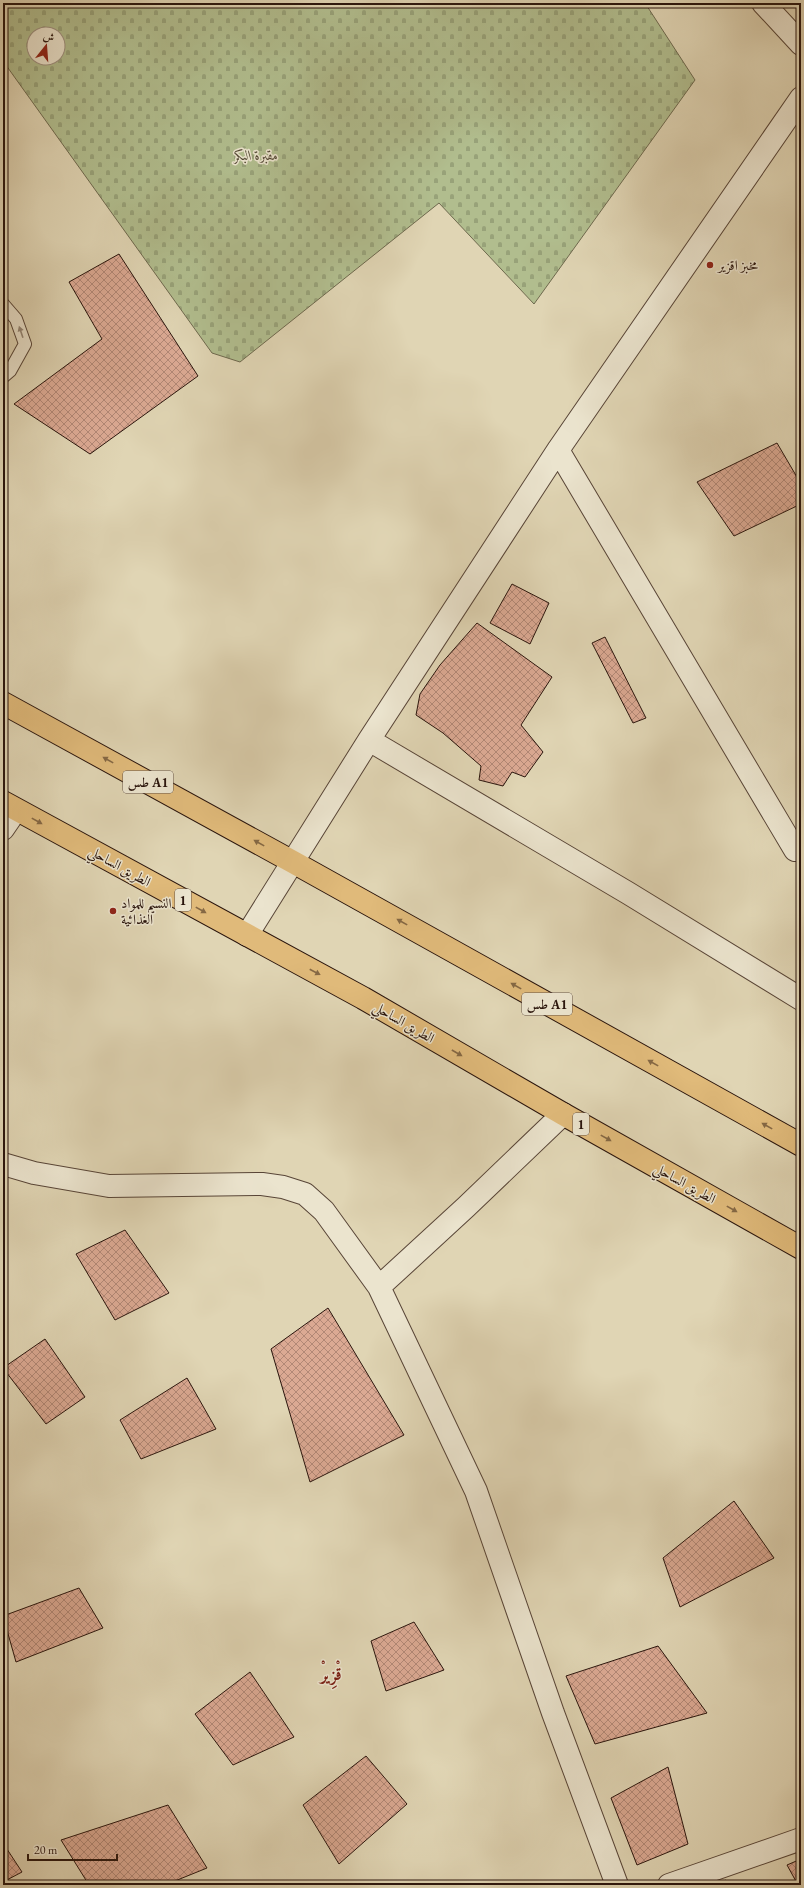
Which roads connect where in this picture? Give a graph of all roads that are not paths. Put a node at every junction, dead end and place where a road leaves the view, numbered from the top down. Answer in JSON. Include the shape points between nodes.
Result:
{"nodes":[{"id":1,"x":763,"y":3,"type":"edge"},
{"id":2,"x":801,"y":44,"type":"edge"},
{"id":3,"x":801,"y":98,"type":"edge"},
{"id":4,"x":3,"y":304,"type":"edge"},
{"id":5,"x":3,"y":377,"type":"edge"},
{"id":6,"x":558,"y":450,"type":"junction"},
{"id":7,"x":3,"y":703,"type":"edge"},
{"id":8,"x":369,"y":740,"type":"junction"},
{"id":9,"x":10,"y":806,"type":"edge"},
{"id":10,"x":3,"y":829,"type":"edge"},
{"id":11,"x":795,"y":850,"type":"dead end"},
{"id":12,"x":294,"y":862,"type":"junction"},
{"id":13,"x":246,"y":935,"type":"junction"},
{"id":14,"x":801,"y":999,"type":"edge"},
{"id":15,"x":563,"y":1114,"type":"junction"},
{"id":16,"x":801,"y":1146,"type":"edge"},
{"id":17,"x":3,"y":1164,"type":"edge"},
{"id":18,"x":801,"y":1248,"type":"edge"},
{"id":19,"x":379,"y":1287,"type":"junction"},
{"id":20,"x":801,"y":1839,"type":"edge"},
{"id":21,"x":616,"y":1885,"type":"edge"},
{"id":22,"x":669,"y":1885,"type":"edge"}],
"edges":[{"from":1,"to":2,"type":"street"},
{"from":3,"to":6,"type":"street"},
{"from":5,"to":4,"type":"lane","one_way":true,"via":[[10,371],[25,344],[16,319]]},
{"from":6,"to":8,"type":"street"},
{"from":6,"to":11,"type":"street"},
{"from":12,"to":7,"type":"highway","number":"طس A1","one_way":true},
{"from":8,"to":12,"type":"street"},
{"from":8,"to":14,"type":"street"},
{"from":9,"to":10,"type":"street"},
{"from":9,"to":13,"type":"highway","name":"الطريق الساحلي","number":"1","one_way":true},
{"from":12,"to":13,"type":"street"},
{"from":16,"to":12,"type":"highway","number":"طس A1","one_way":true},
{"from":13,"to":15,"type":"highway","name":"الطريق الساحلي","number":"1","one_way":true,"via":[[363,998]]},
{"from":15,"to":18,"type":"highway","name":"الطريق الساحلي","number":"1","one_way":true},
{"from":15,"to":19,"type":"street"},
{"from":17,"to":19,"type":"street","via":[[34,1173],[109,1186],[262,1184],[305,1194],[324,1211]]},
{"from":19,"to":21,"type":"street","via":[[476,1491]]},
{"from":20,"to":22,"type":"street"}]}
